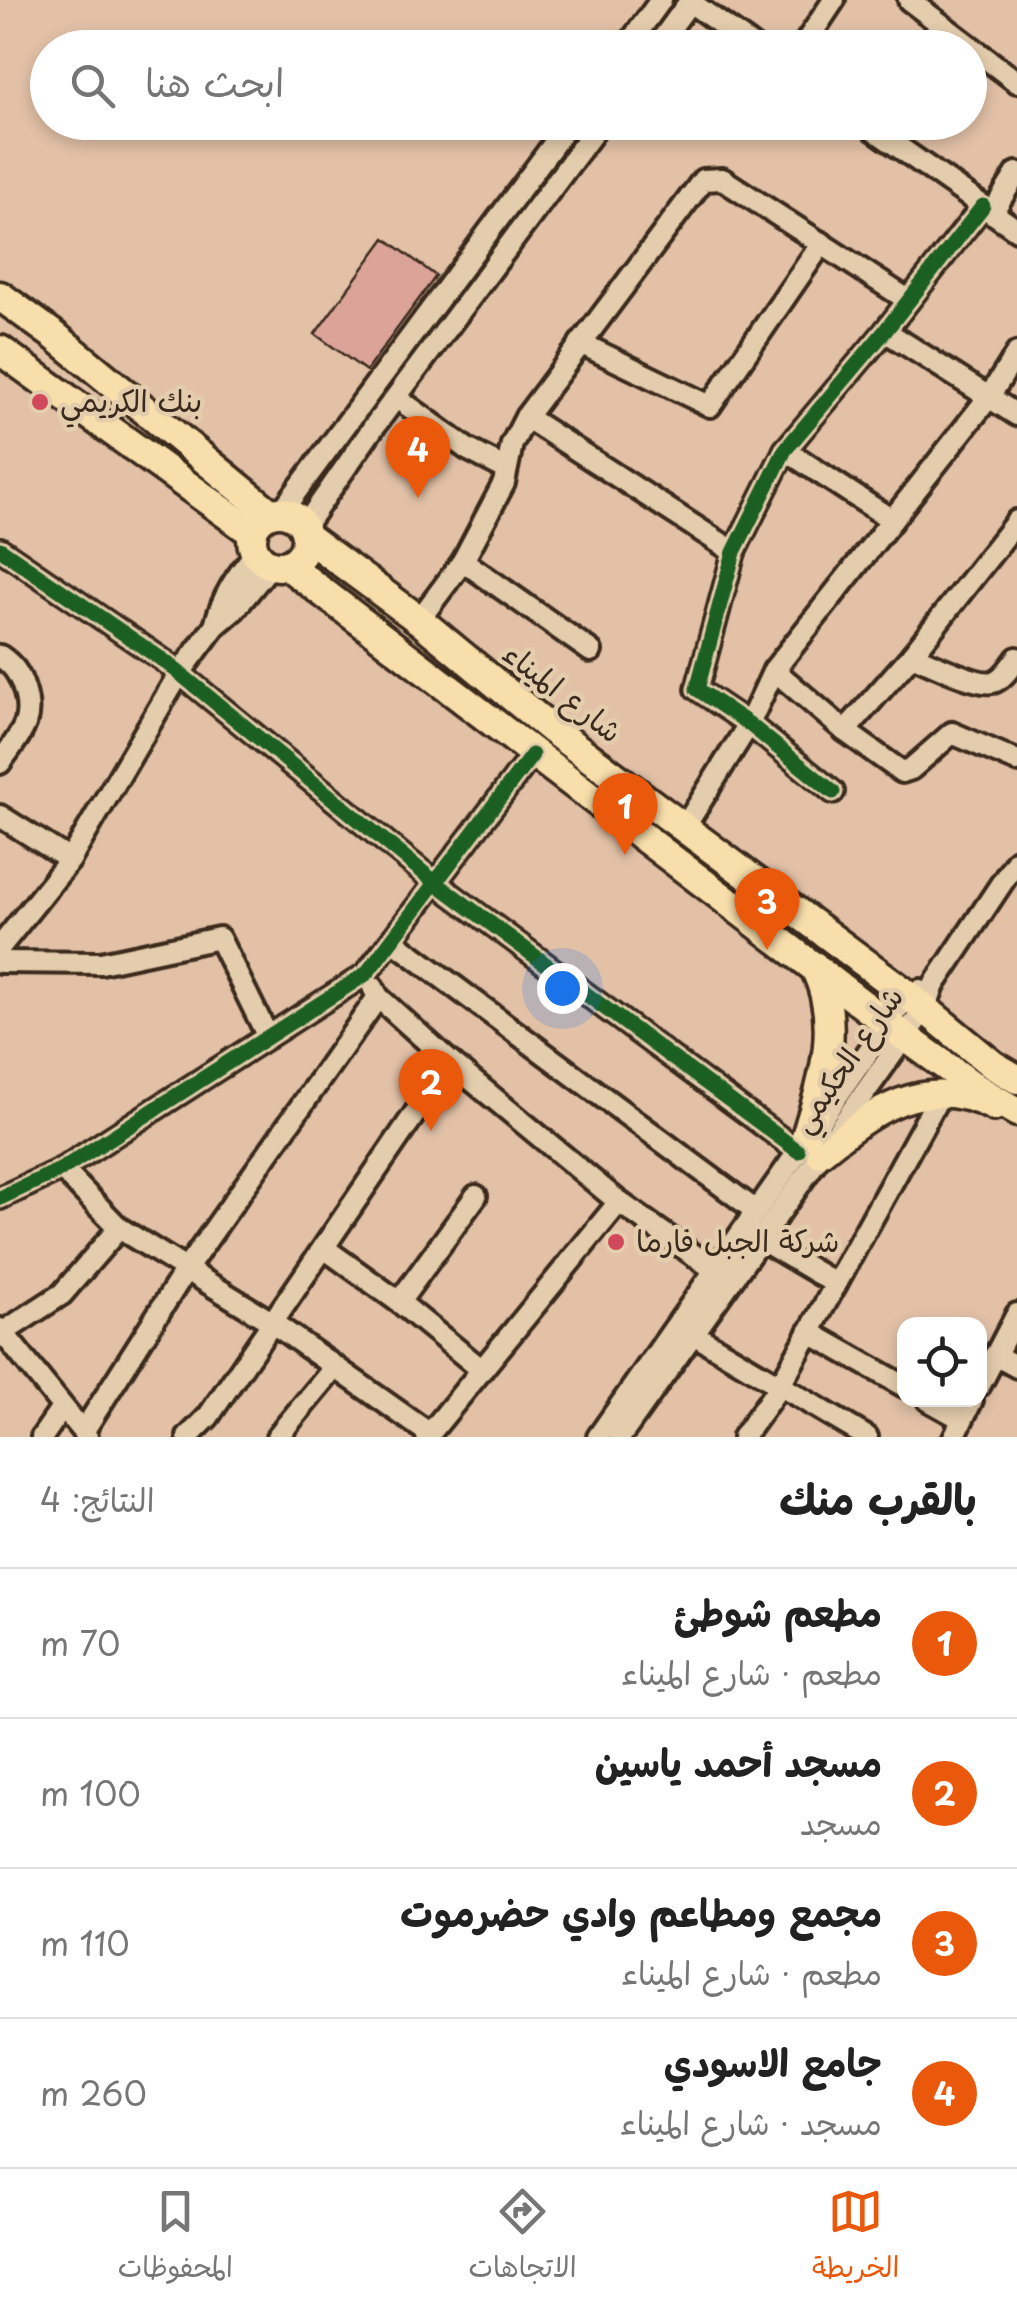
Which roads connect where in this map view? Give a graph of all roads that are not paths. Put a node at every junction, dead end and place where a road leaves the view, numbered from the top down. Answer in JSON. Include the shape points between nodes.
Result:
{"nodes":[{"id":1,"x":661,"y":0,"type":"edge"},
{"id":2,"x":834,"y":0,"type":"edge"},
{"id":3,"x":908,"y":0,"type":"edge"},
{"id":4,"x":690,"y":1,"type":"edge"},
{"id":5,"x":639,"y":30,"type":"edge"},
{"id":6,"x":669,"y":30,"type":"edge"},
{"id":7,"x":730,"y":30,"type":"edge"},
{"id":8,"x":814,"y":30,"type":"edge"},
{"id":9,"x":948,"y":30,"type":"edge"},
{"id":10,"x":987,"y":59,"type":"edge"},
{"id":11,"x":1017,"y":82,"type":"edge"},
{"id":12,"x":557,"y":140,"type":"edge"},
{"id":13,"x":587,"y":140,"type":"edge"},
{"id":14,"x":889,"y":140,"type":"edge"},
{"id":15,"x":1017,"y":172,"type":"edge"},
{"id":16,"x":988,"y":210,"type":"junction"},
{"id":17,"x":1017,"y":230,"type":"edge"},
{"id":18,"x":822,"y":243,"type":"junction"},
{"id":19,"x":0,"y":296,"type":"edge"},
{"id":20,"x":908,"y":300,"type":"junction"},
{"id":21,"x":885,"y":332,"type":"junction"},
{"id":22,"x":580,"y":343,"type":"junction"},
{"id":23,"x":0,"y":350,"type":"edge"},
{"id":24,"x":1017,"y":353,"type":"edge"},
{"id":25,"x":989,"y":397,"type":"junction"},
{"id":26,"x":396,"y":398,"type":"junction"},
{"id":27,"x":1017,"y":416,"type":"edge"},
{"id":28,"x":526,"y":417,"type":"junction"},
{"id":29,"x":785,"y":450,"type":"junction"},
{"id":30,"x":506,"y":468,"type":"junction"},
{"id":31,"x":892,"y":520,"type":"junction"},
{"id":32,"x":1017,"y":521,"type":"edge"},
{"id":33,"x":279,"y":538,"type":"junction"},
{"id":34,"x":0,"y":549,"type":"edge"},
{"id":35,"x":734,"y":552,"type":"junction"},
{"id":36,"x":463,"y":561,"type":"junction"},
{"id":37,"x":419,"y":620,"type":"junction"},
{"id":38,"x":591,"y":651,"type":"dead end"},
{"id":39,"x":912,"y":655,"type":"junction"},
{"id":40,"x":0,"y":656,"type":"edge"},
{"id":41,"x":1017,"y":658,"type":"edge"},
{"id":42,"x":774,"y":670,"type":"junction"},
{"id":43,"x":179,"y":674,"type":"junction"},
{"id":44,"x":749,"y":724,"type":"junction"},
{"id":45,"x":845,"y":730,"type":"junction"},
{"id":46,"x":532,"y":754,"type":"junction"},
{"id":47,"x":1017,"y":761,"type":"edge"},
{"id":48,"x":0,"y":763,"type":"edge"},
{"id":49,"x":833,"y":792,"type":"dead end"},
{"id":50,"x":0,"y":816,"type":"edge"},
{"id":51,"x":684,"y":828,"type":"junction"},
{"id":52,"x":70,"y":860,"type":"junction"},
{"id":53,"x":1017,"y":862,"type":"edge"},
{"id":54,"x":436,"y":882,"type":"junction"},
{"id":55,"x":392,"y":940,"type":"junction"},
{"id":56,"x":0,"y":947,"type":"edge"},
{"id":57,"x":0,"y":962,"type":"edge"},
{"id":58,"x":813,"y":964,"type":"junction"},
{"id":59,"x":366,"y":974,"type":"junction"},
{"id":60,"x":922,"y":996,"type":"junction"},
{"id":61,"x":378,"y":998,"type":"junction"},
{"id":62,"x":896,"y":1030,"type":"junction"},
{"id":63,"x":268,"y":1037,"type":"junction"},
{"id":64,"x":450,"y":1062,"type":"junction"},
{"id":65,"x":1017,"y":1079,"type":"edge"},
{"id":66,"x":940,"y":1093,"type":"junction"},
{"id":67,"x":1013,"y":1116,"type":"edge"},
{"id":68,"x":807,"y":1150,"type":"junction"},
{"id":69,"x":62,"y":1169,"type":"junction"},
{"id":70,"x":476,"y":1196,"type":"dead end"},
{"id":71,"x":0,"y":1198,"type":"edge"},
{"id":72,"x":619,"y":1202,"type":"junction"},
{"id":73,"x":756,"y":1211,"type":"junction"},
{"id":74,"x":120,"y":1228,"type":"junction"},
{"id":75,"x":760,"y":1239,"type":"junction"},
{"id":76,"x":324,"y":1248,"type":"junction"},
{"id":77,"x":187,"y":1268,"type":"junction"},
{"id":78,"x":715,"y":1270,"type":"junction"},
{"id":79,"x":836,"y":1284,"type":"junction"},
{"id":80,"x":399,"y":1302,"type":"junction"},
{"id":81,"x":1017,"y":1314,"type":"edge"},
{"id":82,"x":273,"y":1323,"type":"junction"},
{"id":83,"x":1,"y":1331,"type":"edge"},
{"id":84,"x":810,"y":1332,"type":"junction"},
{"id":85,"x":693,"y":1334,"type":"junction"},
{"id":86,"x":995,"y":1355,"type":"junction"},
{"id":87,"x":1017,"y":1367,"type":"edge"},
{"id":88,"x":335,"y":1368,"type":"junction"},
{"id":89,"x":482,"y":1370,"type":"junction"},
{"id":90,"x":987,"y":1371,"type":"edge"},
{"id":91,"x":897,"y":1382,"type":"edge"},
{"id":92,"x":779,"y":1387,"type":"junction"},
{"id":93,"x":936,"y":1407,"type":"edge"},
{"id":94,"x":62,"y":1408,"type":"junction"},
{"id":95,"x":958,"y":1428,"type":"edge"},
{"id":96,"x":85,"y":1435,"type":"edge"},
{"id":97,"x":428,"y":1436,"type":"edge"},
{"id":98,"x":42,"y":1437,"type":"edge"},
{"id":99,"x":188,"y":1437,"type":"edge"},
{"id":100,"x":276,"y":1437,"type":"edge"},
{"id":101,"x":598,"y":1437,"type":"edge"},
{"id":102,"x":620,"y":1437,"type":"edge"},
{"id":103,"x":743,"y":1437,"type":"edge"},
{"id":104,"x":867,"y":1437,"type":"edge"}],
"edges":[{"from":1,"to":5,"type":"street"},
{"from":2,"to":8,"type":"street"},
{"from":3,"to":9,"type":"street"},
{"from":4,"to":6,"type":"street"},
{"from":4,"to":7,"type":"street"},
{"from":10,"to":11,"type":"street"},
{"from":12,"to":33,"type":"street"},
{"from":13,"to":26,"type":"street"},
{"from":14,"to":16,"type":"street"},
{"from":15,"to":16,"type":"street"},
{"from":16,"to":17,"type":"street"},
{"from":16,"to":20,"type":"street"},
{"from":18,"to":20,"type":"street"},
{"from":18,"to":22,"type":"street","via":[[722,179],[703,180]]},
{"from":18,"to":22,"type":"street","via":[[710,406]]},
{"from":19,"to":33,"type":"highway","name":"شارع الميناء","via":[[55,336]]},
{"from":20,"to":21,"type":"street"},
{"from":21,"to":25,"type":"street"},
{"from":21,"to":29,"type":"street"},
{"from":22,"to":28,"type":"street"},
{"from":23,"to":33,"type":"highway","name":"شارع الميناء"},
{"from":24,"to":25,"type":"street"},
{"from":25,"to":27,"type":"street"},
{"from":25,"to":31,"type":"street"},
{"from":26,"to":30,"type":"street"},
{"from":26,"to":33,"type":"street"},
{"from":28,"to":30,"type":"street"},
{"from":28,"to":35,"type":"street"},
{"from":29,"to":31,"type":"street"},
{"from":29,"to":35,"type":"street"},
{"from":30,"to":36,"type":"street"},
{"from":31,"to":42,"type":"street"},
{"from":32,"to":39,"type":"street"},
{"from":33,"to":37,"type":"highway","name":"شارع الميناء"},
{"from":33,"to":43,"type":"street","via":[[235,609]]},
{"from":33,"to":46,"type":"highway","name":"شارع الميناء"},
{"from":34,"to":43,"type":"street"},
{"from":35,"to":44,"type":"street","via":[[697,690]]},
{"from":36,"to":37,"type":"street"},
{"from":36,"to":38,"type":"street"},
{"from":37,"to":51,"type":"highway","name":"شارع الميناء"},
{"from":39,"to":41,"type":"street","via":[[993,682]]},
{"from":39,"to":45,"type":"street"},
{"from":40,"to":48,"type":"street","via":[[14,666],[29,714]]},
{"from":42,"to":44,"type":"street"},
{"from":42,"to":45,"type":"street"},
{"from":43,"to":52,"type":"street"},
{"from":43,"to":54,"type":"street"},
{"from":44,"to":49,"type":"street"},
{"from":44,"to":51,"type":"street"},
{"from":45,"to":47,"type":"street","via":[[902,772],[952,732]]},
{"from":46,"to":54,"type":"street"},
{"from":46,"to":58,"type":"highway","name":"شارع الميناء"},
{"from":50,"to":52,"type":"street"},
{"from":51,"to":60,"type":"highway","name":"شارع الميناء"},
{"from":52,"to":56,"type":"street"},
{"from":53,"to":60,"type":"street","name":"شارع الحكيمي"},
{"from":54,"to":55,"type":"street"},
{"from":54,"to":68,"type":"street"},
{"from":55,"to":59,"type":"street"},
{"from":55,"to":73,"type":"street"},
{"from":57,"to":63,"type":"street","via":[[101,963],[220,938]]},
{"from":58,"to":62,"type":"highway","name":"شارع الميناء"},
{"from":58,"to":68,"type":"highway","via":[[830,1021]]},
{"from":59,"to":61,"type":"street"},
{"from":59,"to":63,"type":"street"},
{"from":60,"to":62,"type":"street","name":"شارع الحكيمي"},
{"from":60,"to":65,"type":"highway","name":"شارع الميناء","via":[[992,1065]]},
{"from":61,"to":64,"type":"street"},
{"from":61,"to":77,"type":"street"},
{"from":62,"to":67,"type":"highway","name":"شارع الميناء"},
{"from":62,"to":68,"type":"street","name":"شارع الحكيمي"},
{"from":63,"to":69,"type":"street"},
{"from":64,"to":72,"type":"street"},
{"from":64,"to":76,"type":"street"},
{"from":66,"to":67,"type":"main road","via":[[979,1100]]},
{"from":66,"to":68,"type":"main road","via":[[903,1100]]},
{"from":66,"to":79,"type":"street"},
{"from":68,"to":73,"type":"street","name":"شارع الحكيمي"},
{"from":68,"to":75,"type":"street","name":"شارع الحكيمي"},
{"from":69,"to":71,"type":"street"},
{"from":69,"to":74,"type":"street"},
{"from":70,"to":80,"type":"street"},
{"from":72,"to":78,"type":"street"},
{"from":72,"to":89,"type":"street"},
{"from":73,"to":78,"type":"street","name":"شارع الحكيمي"},
{"from":74,"to":77,"type":"street"},
{"from":74,"to":83,"type":"street","via":[[62,1294]]},
{"from":75,"to":79,"type":"street"},
{"from":75,"to":85,"type":"street","name":"شارع الحكيمي"},
{"from":76,"to":80,"type":"street"},
{"from":76,"to":82,"type":"street"},
{"from":77,"to":82,"type":"street"},
{"from":77,"to":96,"type":"street"},
{"from":78,"to":101,"type":"street","name":"شارع الحكيمي"},
{"from":79,"to":84,"type":"street"},
{"from":80,"to":89,"type":"street"},
{"from":81,"to":86,"type":"street"},
{"from":82,"to":88,"type":"street"},
{"from":82,"to":99,"type":"street"},
{"from":83,"to":94,"type":"street"},
{"from":84,"to":91,"type":"street"},
{"from":84,"to":92,"type":"street"},
{"from":85,"to":92,"type":"street"},
{"from":85,"to":102,"type":"street","name":"شارع الحكيمي"},
{"from":86,"to":87,"type":"street"},
{"from":86,"to":90,"type":"street"},
{"from":88,"to":97,"type":"street"},
{"from":88,"to":100,"type":"street"},
{"from":89,"to":97,"type":"street"},
{"from":92,"to":103,"type":"street"},
{"from":92,"to":104,"type":"street"},
{"from":93,"to":95,"type":"street"},
{"from":94,"to":96,"type":"street"},
{"from":94,"to":98,"type":"street"}]}
